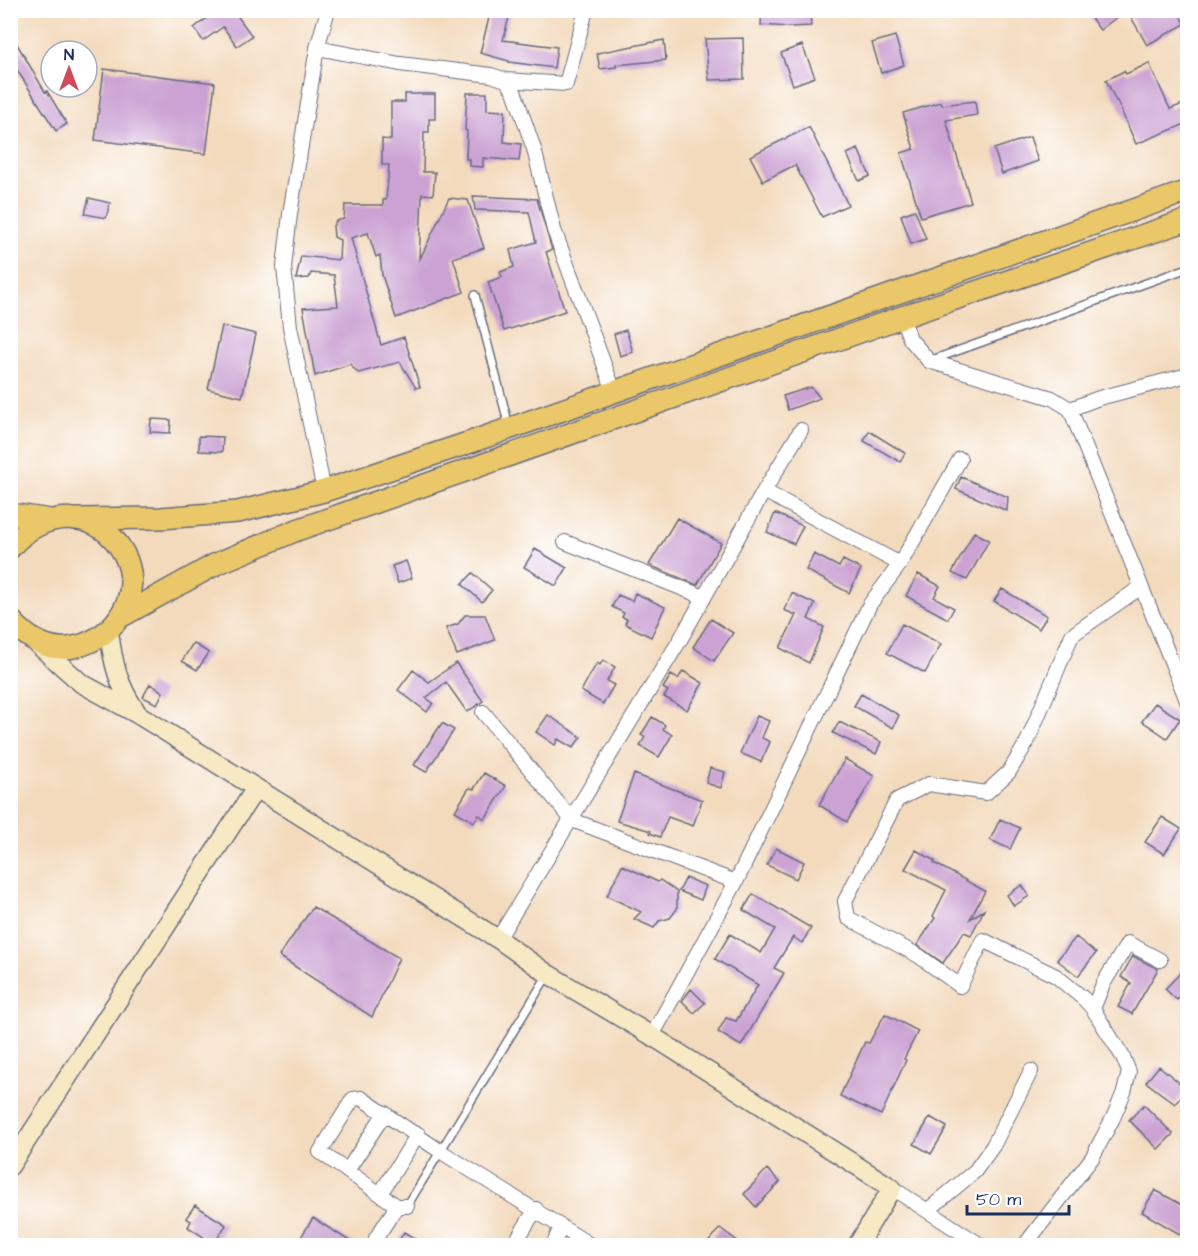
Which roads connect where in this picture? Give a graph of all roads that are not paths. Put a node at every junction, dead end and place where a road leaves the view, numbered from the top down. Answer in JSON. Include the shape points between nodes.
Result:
{"nodes":[{"id":1,"x":328,"y":10,"type":"edge"},
{"id":2,"x":586,"y":10,"type":"edge"},
{"id":3,"x":316,"y":48,"type":"junction"},
{"id":4,"x":506,"y":80,"type":"junction"},
{"id":5,"x":1188,"y":191,"type":"edge"},
{"id":6,"x":1188,"y":220,"type":"edge"},
{"id":7,"x":1188,"y":268,"type":"edge"},
{"id":8,"x":475,"y":295,"type":"dead end"},
{"id":9,"x":902,"y":317,"type":"junction"},
{"id":10,"x":929,"y":361,"type":"junction"},
{"id":11,"x":1188,"y":375,"type":"edge"},
{"id":12,"x":614,"y":391,"type":"junction"},
{"id":13,"x":1070,"y":409,"type":"junction"},
{"id":14,"x":510,"y":428,"type":"junction"},
{"id":15,"x":801,"y":430,"type":"dead end"},
{"id":16,"x":960,"y":459,"type":"dead end"},
{"id":17,"x":324,"y":491,"type":"junction"},
{"id":18,"x":764,"y":491,"type":"junction"},
{"id":19,"x":10,"y":514,"type":"edge"},
{"id":20,"x":75,"y":519,"type":"junction"},
{"id":21,"x":51,"y":520,"type":"junction"},
{"id":22,"x":565,"y":542,"type":"dead end"},
{"id":23,"x":10,"y":548,"type":"edge"},
{"id":24,"x":900,"y":564,"type":"junction"},
{"id":25,"x":1141,"y":587,"type":"junction"},
{"id":26,"x":704,"y":597,"type":"junction"},
{"id":27,"x":115,"y":624,"type":"junction"},
{"id":28,"x":19,"y":629,"type":"edge"},
{"id":29,"x":1188,"y":703,"type":"edge"},
{"id":30,"x":483,"y":712,"type":"dead end"},
{"id":31,"x":139,"y":715,"type":"junction"},
{"id":32,"x":256,"y":788,"type":"junction"},
{"id":33,"x":572,"y":820,"type":"junction"},
{"id":34,"x":736,"y":882,"type":"junction"},
{"id":35,"x":498,"y":939,"type":"junction"},
{"id":36,"x":1160,"y":960,"type":"dead end"},
{"id":37,"x":548,"y":974,"type":"junction"},
{"id":38,"x":1093,"y":1009,"type":"junction"},
{"id":39,"x":652,"y":1036,"type":"junction"},
{"id":40,"x":1031,"y":1071,"type":"dead end"},
{"id":41,"x":385,"y":1113,"type":"junction"},
{"id":42,"x":418,"y":1134,"type":"junction"},
{"id":43,"x":440,"y":1151,"type":"junction"},
{"id":44,"x":10,"y":1166,"type":"edge"},
{"id":45,"x":347,"y":1171,"type":"junction"},
{"id":46,"x":892,"y":1188,"type":"junction"},
{"id":47,"x":380,"y":1194,"type":"junction"},
{"id":48,"x":402,"y":1206,"type":"junction"},
{"id":49,"x":536,"y":1209,"type":"junction"},
{"id":50,"x":927,"y":1211,"type":"junction"},
{"id":51,"x":561,"y":1226,"type":"junction"},
{"id":52,"x":376,"y":1238,"type":"dead end"},
{"id":53,"x":513,"y":1245,"type":"edge"},
{"id":54,"x":553,"y":1245,"type":"edge"},
{"id":55,"x":592,"y":1245,"type":"edge"},
{"id":56,"x":857,"y":1245,"type":"edge"},
{"id":57,"x":982,"y":1245,"type":"edge"},
{"id":58,"x":1024,"y":1245,"type":"edge"}],
"edges":[{"from":1,"to":3,"type":"street"},
{"from":2,"to":4,"type":"street","via":[[566,84]]},
{"from":3,"to":4,"type":"street"},
{"from":3,"to":17,"type":"street","via":[[284,267],[290,327]]},
{"from":4,"to":12,"type":"street","via":[[514,91],[534,149],[554,230]]},
{"from":5,"to":12,"type":"main road"},
{"from":6,"to":9,"type":"main road"},
{"from":7,"to":10,"type":"lane"},
{"from":8,"to":14,"type":"lane"},
{"from":9,"to":10,"type":"street","via":[[910,339]]},
{"from":9,"to":27,"type":"main road","via":[[297,530],[216,564]]},
{"from":10,"to":13,"type":"street","via":[[1052,398]]},
{"from":11,"to":13,"type":"street"},
{"from":12,"to":14,"type":"main road"},
{"from":13,"to":25,"type":"street"},
{"from":14,"to":17,"type":"main road"},
{"from":15,"to":18,"type":"street"},
{"from":16,"to":24,"type":"street"},
{"from":17,"to":20,"type":"main road","via":[[238,512]]},
{"from":18,"to":24,"type":"street"},
{"from":18,"to":26,"type":"street"},
{"from":19,"to":21,"type":"main road"},
{"from":20,"to":21,"type":"main road"},
{"from":20,"to":27,"type":"main road","via":[[95,525],[112,538],[124,555],[130,576],[129,597]]},
{"from":21,"to":23,"type":"main road","via":[[34,526]]},
{"from":22,"to":26,"type":"street"},
{"from":24,"to":34,"type":"street","via":[[870,604]]},
{"from":25,"to":29,"type":"street"},
{"from":25,"to":38,"type":"street","via":[[1072,635],[1027,742],[1009,772],[986,793],[929,784],[897,800],[845,901],[848,918],[919,956],[960,986],[983,940],[1056,976]]},
{"from":26,"to":33,"type":"street"},
{"from":27,"to":28,"type":"main road","via":[[92,643],[73,648],[52,647]]},
{"from":27,"to":31,"type":"street","via":[[112,655],[123,692]]},
{"from":28,"to":31,"type":"street","via":[[81,683]]},
{"from":30,"to":33,"type":"street"},
{"from":31,"to":32,"type":"street"},
{"from":32,"to":35,"type":"street"},
{"from":32,"to":44,"type":"street"},
{"from":33,"to":34,"type":"street"},
{"from":33,"to":35,"type":"street"},
{"from":34,"to":39,"type":"street"},
{"from":35,"to":37,"type":"street"},
{"from":36,"to":38,"type":"street","via":[[1128,943]]},
{"from":37,"to":39,"type":"street"},
{"from":37,"to":43,"type":"lane"},
{"from":38,"to":58,"type":"street","via":[[1129,1072],[1124,1092],[1092,1158]]},
{"from":39,"to":46,"type":"street"},
{"from":40,"to":50,"type":"street","via":[[993,1146],[975,1171]]},
{"from":41,"to":42,"type":"street"},
{"from":41,"to":45,"type":"street"},
{"from":41,"to":45,"type":"street","via":[[362,1098],[353,1099],[320,1152]]},
{"from":42,"to":43,"type":"street"},
{"from":42,"to":47,"type":"street"},
{"from":43,"to":48,"type":"lane"},
{"from":43,"to":49,"type":"street"},
{"from":45,"to":47,"type":"street"},
{"from":46,"to":50,"type":"street"},
{"from":46,"to":56,"type":"street"},
{"from":47,"to":48,"type":"street"},
{"from":48,"to":52,"type":"street"},
{"from":49,"to":51,"type":"street"},
{"from":49,"to":53,"type":"street"},
{"from":50,"to":57,"type":"street"},
{"from":51,"to":54,"type":"street"},
{"from":51,"to":55,"type":"street"}]}
